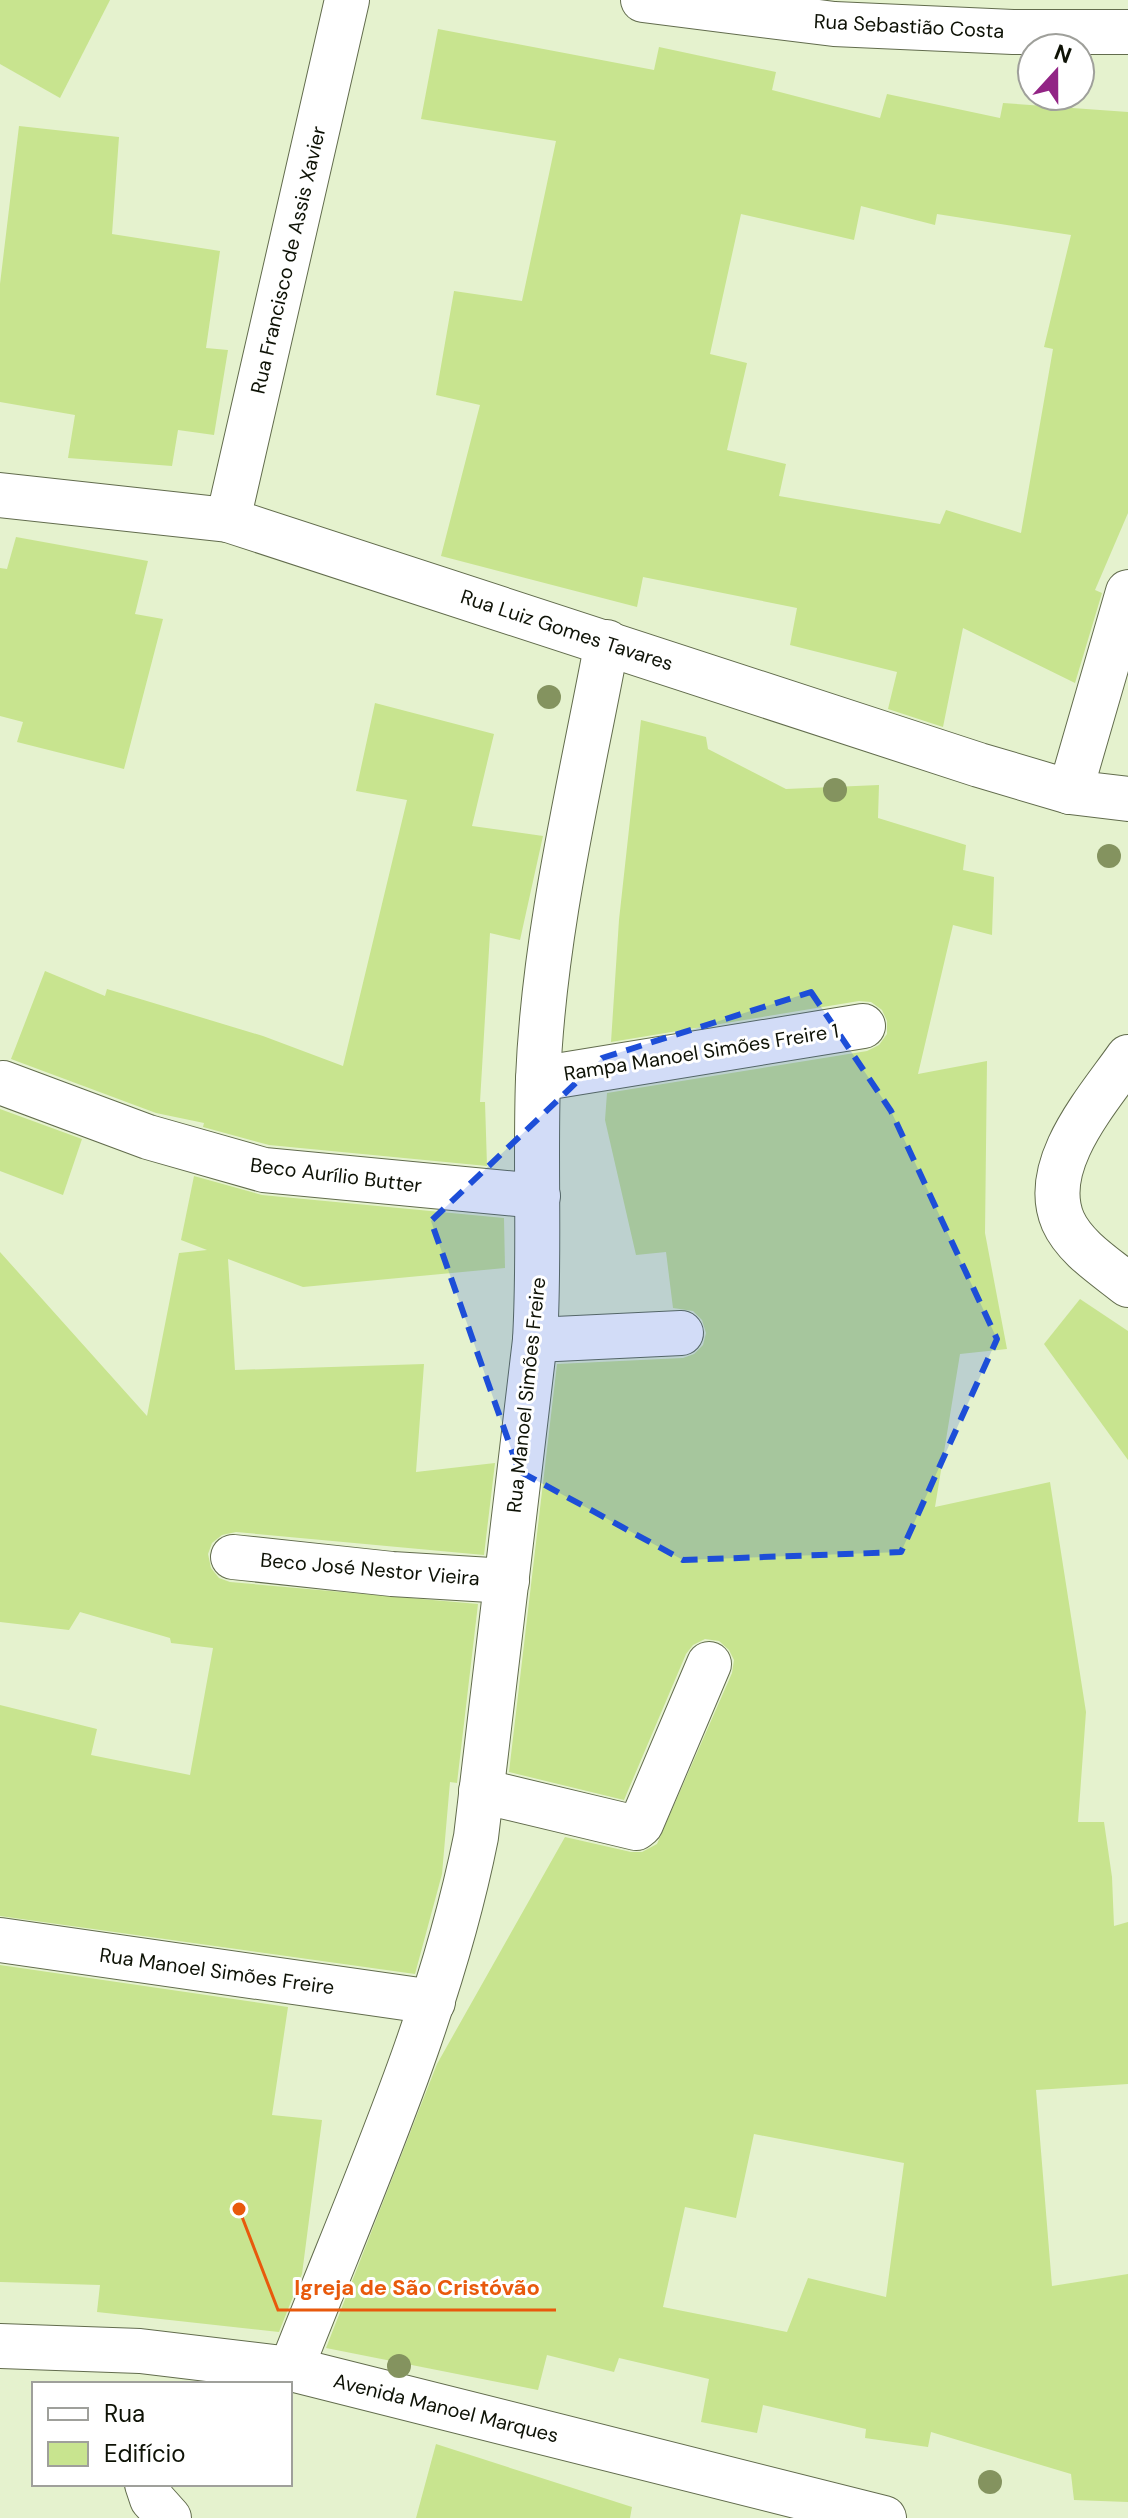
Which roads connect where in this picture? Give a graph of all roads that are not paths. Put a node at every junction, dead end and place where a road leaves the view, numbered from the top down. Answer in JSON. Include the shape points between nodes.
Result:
{"nodes":[{"id":1,"x":347,"y":0,"type":"edge"},
{"id":2,"x":643,"y":0,"type":"edge"},
{"id":3,"x":1128,"y":32,"type":"edge"},
{"id":4,"x":0,"y":495,"type":"edge"},
{"id":5,"x":228,"y":520,"type":"junction"},
{"id":6,"x":1128,"y":592,"type":"edge"},
{"id":7,"x":607,"y":642,"type":"junction"},
{"id":8,"x":1070,"y":792,"type":"junction"},
{"id":9,"x":1128,"y":799,"type":"edge"},
{"id":10,"x":863,"y":1026,"type":"dead end"},
{"id":11,"x":1128,"y":1057,"type":"edge"},
{"id":12,"x":538,"y":1079,"type":"junction"},
{"id":13,"x":3,"y":1083,"type":"dead end"},
{"id":14,"x":538,"y":1196,"type":"junction"},
{"id":15,"x":1128,"y":1285,"type":"edge"},
{"id":16,"x":681,"y":1333,"type":"dead end"},
{"id":17,"x":535,"y":1340,"type":"junction"},
{"id":18,"x":233,"y":1557,"type":"dead end"},
{"id":19,"x":507,"y":1581,"type":"junction"},
{"id":20,"x":709,"y":1664,"type":"dead end"},
{"id":21,"x":481,"y":1791,"type":"junction"},
{"id":22,"x":0,"y":1940,"type":"edge"},
{"id":23,"x":433,"y":2002,"type":"junction"},
{"id":24,"x":0,"y":2346,"type":"edge"},
{"id":25,"x":140,"y":2367,"type":"edge"},
{"id":26,"x":291,"y":2369,"type":"junction"},
{"id":27,"x":148,"y":2486,"type":"edge"},
{"id":28,"x":169,"y":2518,"type":"edge"},
{"id":29,"x":884,"y":2518,"type":"edge"}],
"edges":[{"from":1,"to":5,"type":"street","name":"Rua Francisco de Assis Xavier"},
{"from":2,"to":3,"type":"street","name":"Rua Sebastião Costa","via":[[834,24]]},
{"from":4,"to":5,"type":"street","name":"Rua Luiz Gomes Tavares"},
{"from":5,"to":7,"type":"street","name":"Rua Luiz Gomes Tavares"},
{"from":6,"to":8,"type":"street"},
{"from":7,"to":8,"type":"street","name":"Rua Luiz Gomes Tavares"},
{"from":7,"to":12,"type":"street","name":"Rua Manoel Simões Freire","via":[[547,978]]},
{"from":8,"to":9,"type":"street","name":"Rua Luiz Gomes Tavares"},
{"from":10,"to":12,"type":"street","name":"Rampa Manoel Simões Freire 1"},
{"from":11,"to":15,"type":"street","via":[[1061,1164],[1057,1197],[1063,1222],[1083,1248]]},
{"from":12,"to":14,"type":"street","name":"Rua Manoel Simões Freire"},
{"from":13,"to":14,"type":"street","name":"Beco Aurílio Butter","via":[[148,1137],[264,1170]]},
{"from":14,"to":17,"type":"street","name":"Rua Manoel Simões Freire"},
{"from":16,"to":17,"type":"street"},
{"from":17,"to":19,"type":"street","name":"Rua Manoel Simões Freire"},
{"from":18,"to":19,"type":"street","name":"Beco José Nestor Vieira"},
{"from":19,"to":21,"type":"street","name":"Rua Manoel Simões Freire"},
{"from":20,"to":21,"type":"street","via":[[636,1828]]},
{"from":21,"to":23,"type":"street","name":"Rua Manoel Simões Freire","via":[[460,1915]]},
{"from":22,"to":23,"type":"street","name":"Rua Manoel Simões Freire"},
{"from":23,"to":26,"type":"street","name":"Rua Manoel Simões Freire"},
{"from":24,"to":25,"type":"street","name":"Avenida Manoel Marques"},
{"from":25,"to":26,"type":"street","name":"Avenida Manoel Marques"},
{"from":26,"to":29,"type":"street","name":"Avenida Manoel Marques"},
{"from":27,"to":28,"type":"street"}]}
